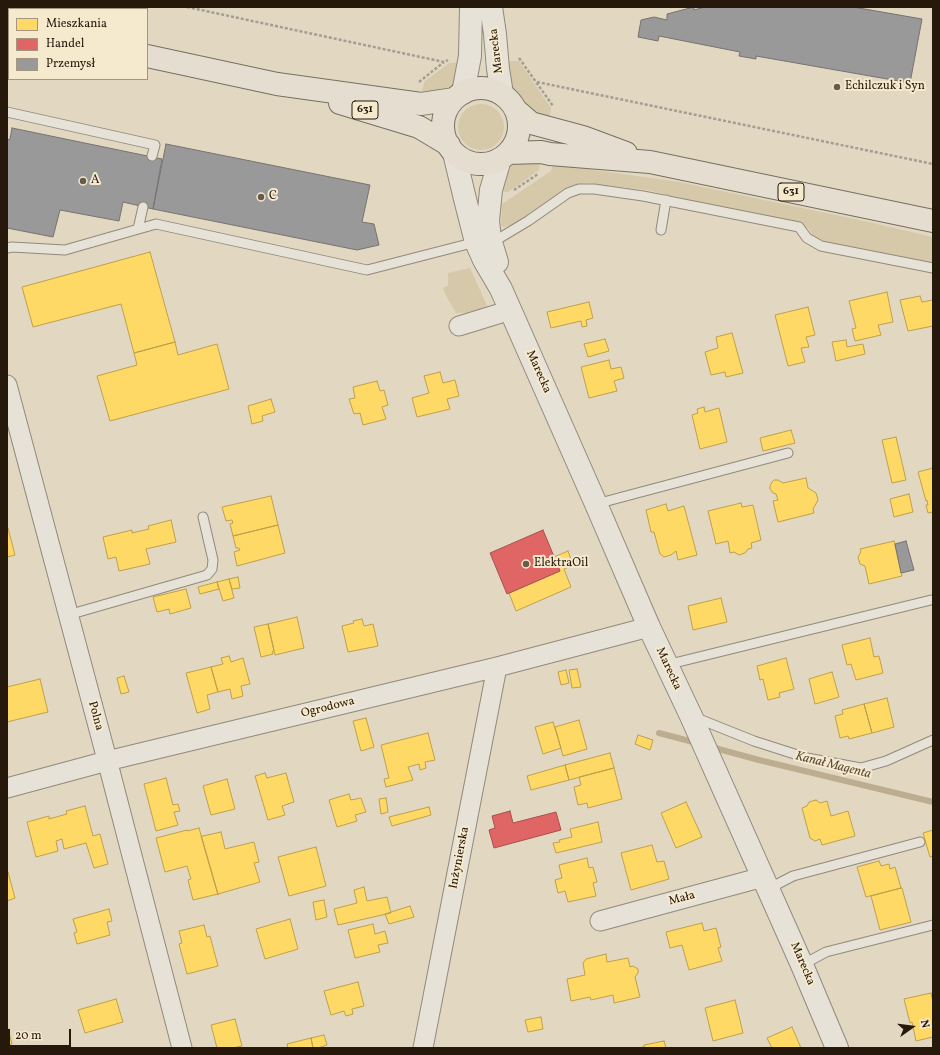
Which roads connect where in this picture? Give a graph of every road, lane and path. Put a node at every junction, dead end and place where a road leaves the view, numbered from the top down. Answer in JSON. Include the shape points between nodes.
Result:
{"nodes":[{"id":1,"x":187,"y":7,"type":"edge"},
{"id":2,"x":471,"y":7,"type":"edge"},
{"id":3,"x":491,"y":7,"type":"edge"},
{"id":4,"x":148,"y":56,"type":"edge"},
{"id":5,"x":470,"y":56,"type":"junction"},
{"id":6,"x":497,"y":56,"type":"junction"},
{"id":7,"x":444,"y":62,"type":"junction"},
{"id":8,"x":536,"y":82,"type":"junction"},
{"id":9,"x":277,"y":84,"type":"junction"},
{"id":10,"x":459,"y":96,"type":"junction"},
{"id":11,"x":414,"y":102,"type":"junction"},
{"id":12,"x":509,"y":102,"type":"junction"},
{"id":13,"x":7,"y":112,"type":"edge"},
{"id":14,"x":553,"y":130,"type":"junction"},
{"id":15,"x":452,"y":149,"type":"junction"},
{"id":16,"x":550,"y":154,"type":"junction"},
{"id":17,"x":152,"y":156,"type":"dead end"},
{"id":18,"x":504,"y":156,"type":"junction"},
{"id":19,"x":650,"y":162,"type":"junction"},
{"id":20,"x":933,"y":164,"type":"edge"},
{"id":21,"x":491,"y":198,"type":"junction"},
{"id":22,"x":666,"y":200,"type":"junction"},
{"id":23,"x":143,"y":207,"type":"dead end"},
{"id":24,"x":933,"y":221,"type":"edge"},
{"id":25,"x":138,"y":229,"type":"junction"},
{"id":26,"x":661,"y":230,"type":"dead end"},
{"id":27,"x":483,"y":241,"type":"junction"},
{"id":28,"x":7,"y":248,"type":"edge"},
{"id":29,"x":933,"y":268,"type":"edge"},
{"id":30,"x":511,"y":310,"type":"junction"},
{"id":31,"x":459,"y":326,"type":"dead end"},
{"id":32,"x":7,"y":385,"type":"edge"},
{"id":33,"x":788,"y":453,"type":"dead end"},
{"id":34,"x":596,"y":504,"type":"junction"},
{"id":35,"x":203,"y":517,"type":"dead end"},
{"id":36,"x":931,"y":600,"type":"dead end"},
{"id":37,"x":68,"y":615,"type":"junction"},
{"id":38,"x":649,"y":627,"type":"junction"},
{"id":39,"x":666,"y":665,"type":"junction"},
{"id":40,"x":497,"y":667,"type":"junction"},
{"id":41,"x":694,"y":723,"type":"junction"},
{"id":42,"x":933,"y":740,"type":"edge"},
{"id":43,"x":107,"y":761,"type":"junction"},
{"id":44,"x":7,"y":788,"type":"edge"},
{"id":45,"x":920,"y":842,"type":"dead end"},
{"id":46,"x":766,"y":883,"type":"junction"},
{"id":47,"x":600,"y":921,"type":"dead end"},
{"id":48,"x":933,"y":925,"type":"edge"},
{"id":49,"x":802,"y":965,"type":"junction"},
{"id":50,"x":182,"y":1048,"type":"edge"},
{"id":51,"x":423,"y":1048,"type":"edge"},
{"id":52,"x":837,"y":1048,"type":"edge"}],
"edges":[{"from":1,"to":7,"type":"path"},
{"from":2,"to":5,"type":"street","name":"Marecka"},
{"from":3,"to":6,"type":"street","name":"Marecka"},
{"from":4,"to":9,"type":"main road","number":"631"},
{"from":5,"to":7,"type":"path","via":[[459,55]]},
{"from":5,"to":10,"type":"street","name":"Marecka"},
{"from":6,"to":8,"type":"path","via":[[516,54]]},
{"from":6,"to":12,"type":"street","name":"Marecka","via":[[498,69]]},
{"from":7,"to":11,"type":"path","via":[[416,84]]},
{"from":8,"to":14,"type":"path","via":[[557,111]]},
{"from":8,"to":20,"type":"path"},
{"from":9,"to":11,"type":"main road","number":"631"},
{"from":9,"to":15,"type":"main road","number":"631","via":[[419,127]]},
{"from":10,"to":11,"type":"main road","number":"631","via":[[421,104]]},
{"from":10,"to":12,"type":"main road","via":[[472,89],[483,88],[493,90]]},
{"from":10,"to":15,"type":"main road","via":[[448,107],[445,116],[445,136]]},
{"from":12,"to":14,"type":"main road","number":"631","via":[[531,123]]},
{"from":12,"to":18,"type":"main road","via":[[518,119],[519,128],[514,146]]},
{"from":13,"to":17,"type":"lane","via":[[156,145]]},
{"from":14,"to":19,"type":"main road","number":"631","via":[[583,137]]},
{"from":15,"to":18,"type":"main road","via":[[462,159],[471,163],[491,163]]},
{"from":15,"to":27,"type":"street","name":"Marecka","via":[[464,199]]},
{"from":16,"to":18,"type":"main road","number":"631","via":[[541,152]]},
{"from":16,"to":19,"type":"main road","number":"631"},
{"from":16,"to":21,"type":"path","via":[[546,168],[505,196]]},
{"from":18,"to":21,"type":"street","name":"Marecka","via":[[491,190]]},
{"from":19,"to":24,"type":"main road","number":"631"},
{"from":21,"to":27,"type":"street","name":"Marecka"},
{"from":22,"to":26,"type":"lane"},
{"from":22,"to":27,"type":"lane","via":[[579,189],[568,193],[498,239]]},
{"from":22,"to":29,"type":"lane","via":[[799,227],[807,238],[821,246]]},
{"from":23,"to":25,"type":"lane"},
{"from":25,"to":27,"type":"lane","via":[[156,224],[367,270]]},
{"from":25,"to":28,"type":"lane","via":[[65,250]]},
{"from":27,"to":30,"type":"street","name":"Marecka","via":[[484,260],[502,289]]},
{"from":30,"to":31,"type":"street"},
{"from":30,"to":34,"type":"street","name":"Marecka"},
{"from":32,"to":37,"type":"street","name":"Polna"},
{"from":33,"to":34,"type":"lane"},
{"from":34,"to":38,"type":"street","name":"Marecka"},
{"from":35,"to":37,"type":"lane","via":[[213,560],[212,569],[207,575]]},
{"from":36,"to":39,"type":"lane"},
{"from":37,"to":43,"type":"street","name":"Polna"},
{"from":38,"to":39,"type":"street","name":"Marecka"},
{"from":38,"to":40,"type":"street","name":"Ogrodowa"},
{"from":39,"to":41,"type":"street","name":"Marecka"},
{"from":40,"to":43,"type":"street","name":"Ogrodowa"},
{"from":40,"to":51,"type":"street","name":"Inżynierska"},
{"from":41,"to":42,"type":"lane","via":[[807,758],[861,768],[886,761]]},
{"from":41,"to":46,"type":"street","name":"Marecka"},
{"from":43,"to":44,"type":"street","name":"Ogrodowa"},
{"from":43,"to":50,"type":"street","name":"Polna"},
{"from":45,"to":46,"type":"lane"},
{"from":46,"to":47,"type":"street","name":"Mała"},
{"from":46,"to":49,"type":"street","name":"Marecka"},
{"from":48,"to":49,"type":"lane","via":[[826,952]]},
{"from":49,"to":52,"type":"street","name":"Marecka"}]}
